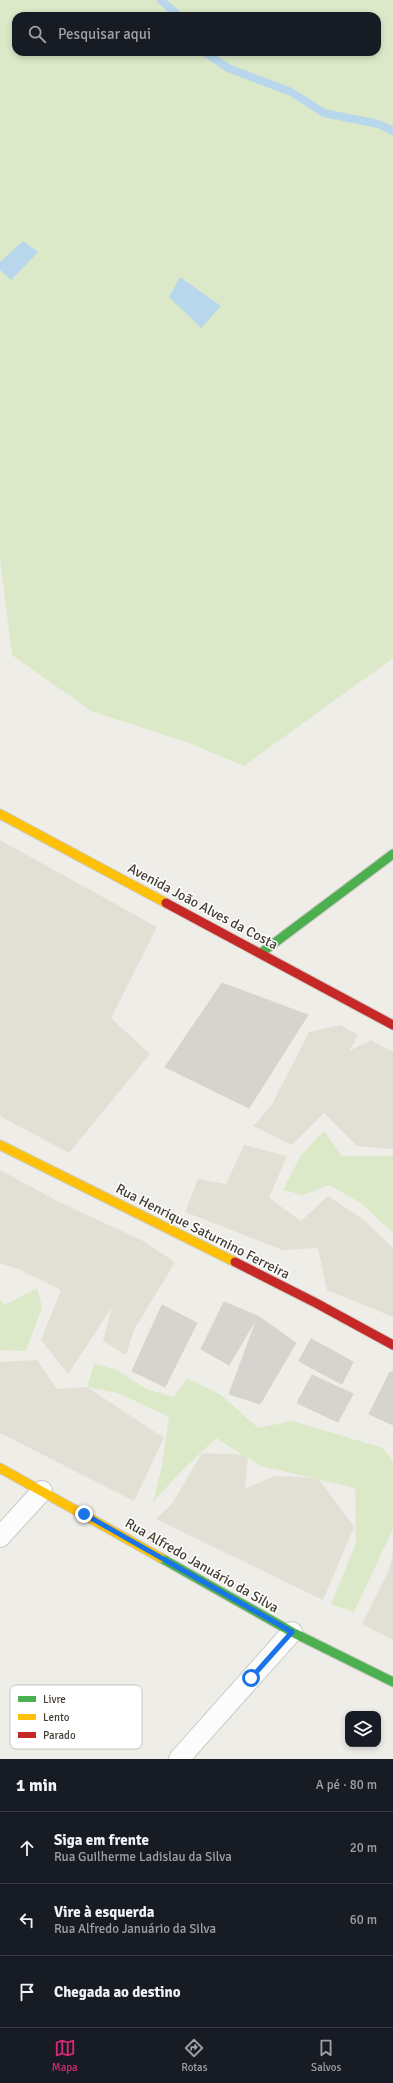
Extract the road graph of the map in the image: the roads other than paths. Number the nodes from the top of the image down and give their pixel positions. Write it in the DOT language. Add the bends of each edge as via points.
graph roads {
  1 [pos="0,814"];
  2 [pos="393,854"];
  3 [pos="261,953"];
  4 [pos="393,1025"];
  5 [pos="0,1145"];
  6 [pos="393,1345"];
  7 [pos="0,1468"];
  8 [pos="42,1491"];
  9 [pos="0,1537"];
  10 [pos="292,1632"];
  11 [pos="393,1682"];
  12 [pos="179,1759"];
  1 -- 3 [label="street, Avenida João Alves da Costa"];
  2 -- 3 [label="street"];
  3 -- 4 [label="street, Avenida João Alves da Costa"];
  5 -- 6 [label="street, Rua Henrique Saturnino Ferreira" via="316,1303"];
  7 -- 8 [label="street, Rua Alfredo Januário da Silva"];
  8 -- 9 [label="street"];
  8 -- 10 [label="street, Rua Alfredo Januário da Silva"];
  10 -- 11 [label="street, Rua Alfredo Januário da Silva"];
  10 -- 12 [label="street"];
}
